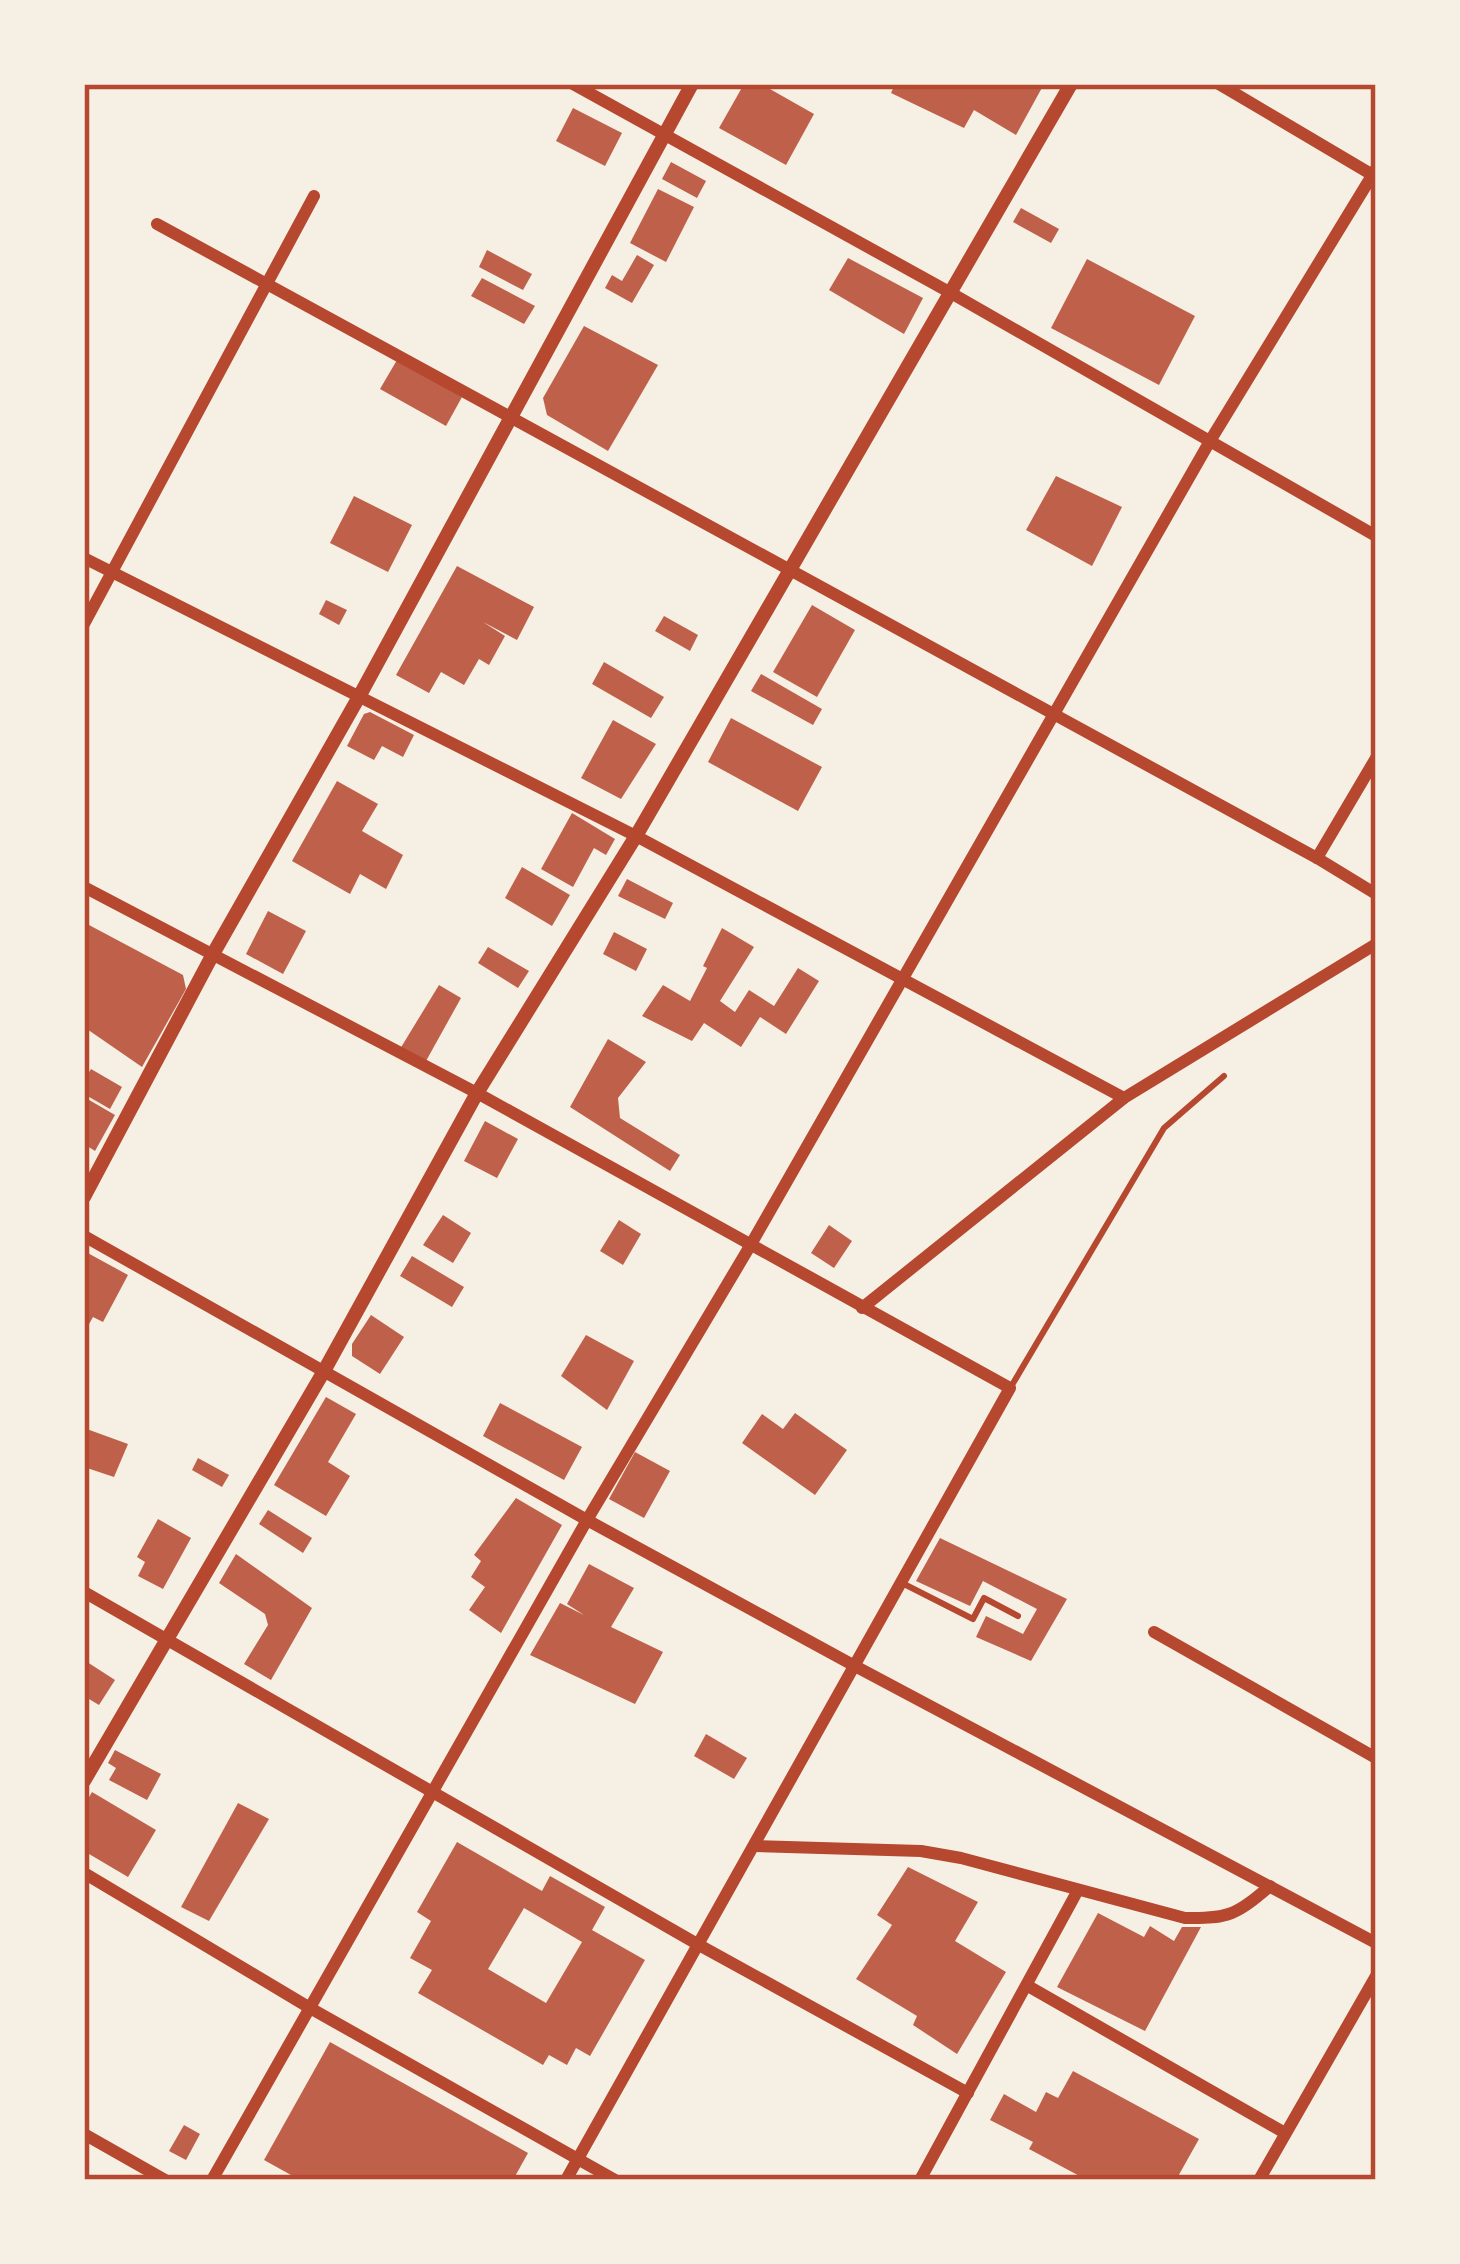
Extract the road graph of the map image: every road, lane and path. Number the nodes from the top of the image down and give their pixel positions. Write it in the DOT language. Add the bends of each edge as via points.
graph roads {
  1 [pos="573,84"];
  2 [pos="692,84"];
  3 [pos="1071,84"];
  4 [pos="1220,84"];
  5 [pos="663,136"];
  6 [pos="1375,174"];
  7 [pos="314,196"];
  8 [pos="157,224"];
  9 [pos="269,283"];
  10 [pos="951,293"];
  11 [pos="510,417"];
  12 [pos="1210,441"];
  13 [pos="1376,536"];
  14 [pos="84,558"];
  15 [pos="788,571"];
  16 [pos="112,572"];
  17 [pos="84,624"];
  18 [pos="360,695"];
  19 [pos="1053,714"];
  20 [pos="1376,758"];
  21 [pos="636,836"];
  22 [pos="1317,858"];
  23 [pos="84,887"];
  24 [pos="1376,894"];
  25 [pos="1376,944"];
  26 [pos="213,954"];
  27 [pos="902,979"];
  28 [pos="1224,1076"];
  29 [pos="477,1094"];
  30 [pos="1124,1098"];
  31 [pos="84,1197"];
  32 [pos="84,1236"];
  33 [pos="750,1246"];
  34 [pos="862,1308"];
  35 [pos="324,1371"];
  36 [pos="1010,1388"];
  37 [pos="587,1520"];
  38 [pos="899,1582"];
  39 [pos="84,1592"];
  40 [pos="1018,1616"];
  41 [pos="1154,1632"];
  42 [pos="166,1639"];
  43 [pos="853,1665"];
  44 [pos="1376,1758"];
  45 [pos="84,1781"];
  46 [pos="433,1791"];
  47 [pos="754,1846"];
  48 [pos="84,1873"];
  49 [pos="1270,1886"];
  50 [pos="1078,1891"];
  51 [pos="1376,1943"];
  52 [pos="699,1945"];
  53 [pos="1376,1976"];
  54 [pos="1028,1986"];
  55 [pos="310,2008"];
  56 [pos="968,2092"];
  57 [pos="1285,2133"];
  58 [pos="84,2134"];
  59 [pos="578,2160"];
  60 [pos="165,2180"];
  61 [pos="212,2180"];
  62 [pos="566,2180"];
  63 [pos="615,2180"];
  64 [pos="920,2180"];
  65 [pos="1259,2180"];
  1 -- 5 [label="street"];
  2 -- 5 [label="street"];
  3 -- 10 [label="street"];
  4 -- 6 [label="street"];
  5 -- 10 [label="street"];
  5 -- 11 [label="street"];
  6 -- 12 [label="street"];
  7 -- 9 [label="street"];
  8 -- 9 [label="street"];
  9 -- 11 [label="street"];
  9 -- 16 [label="street"];
  10 -- 12 [label="street"];
  10 -- 15 [label="street"];
  11 -- 15 [label="street"];
  11 -- 18 [label="street"];
  12 -- 13 [label="street"];
  12 -- 19 [label="street"];
  14 -- 16 [label="street"];
  15 -- 19 [label="street"];
  15 -- 21 [label="street"];
  16 -- 17 [label="street"];
  16 -- 18 [label="street"];
  18 -- 21 [label="street"];
  18 -- 26 [label="street"];
  19 -- 22 [label="street"];
  19 -- 27 [label="street"];
  20 -- 22 [label="street"];
  21 -- 27 [label="street"];
  21 -- 29 [label="street"];
  22 -- 24 [label="street"];
  23 -- 26 [label="street"];
  25 -- 30 [label="street"];
  26 -- 29 [label="street"];
  26 -- 31 [label="street"];
  27 -- 30 [label="street"];
  27 -- 33 [label="street"];
  28 -- 36 [label="lane" via="1164,1128"];
  29 -- 33 [label="street"];
  29 -- 35 [label="street"];
  30 -- 34 [label="street"];
  32 -- 35 [label="street"];
  33 -- 34 [label="street"];
  33 -- 37 [label="street"];
  34 -- 36 [label="street"];
  35 -- 37 [label="street"];
  35 -- 42 [label="street"];
  36 -- 38 [label="street"];
  37 -- 43 [label="street"];
  37 -- 46 [label="street"];
  38 -- 40 [label="lane" via="974,1618 984,1598"];
  38 -- 43 [label="street"];
  39 -- 42 [label="street"];
  41 -- 44 [label="street"];
  42 -- 45 [label="street"];
  42 -- 46 [label="street"];
  43 -- 47 [label="street"];
  43 -- 49 [label="street"];
  46 -- 52 [label="street"];
  46 -- 55 [label="street"];
  47 -- 50 [label="street" via="921,1851"];
  47 -- 52 [label="street"];
  48 -- 55 [label="street"];
  49 -- 50 [label="street" via="1217,1919"];
  49 -- 51 [label="street"];
  50 -- 54 [label="street"];
  52 -- 56 [label="street"];
  52 -- 59 [label="street"];
  53 -- 57 [label="street"];
  54 -- 56 [label="street"];
  54 -- 57 [label="street"];
  55 -- 59 [label="street"];
  55 -- 61 [label="street"];
  56 -- 64 [label="street"];
  57 -- 65 [label="street"];
  58 -- 60 [label="street"];
  59 -- 62 [label="street"];
  59 -- 63 [label="street"];
}
